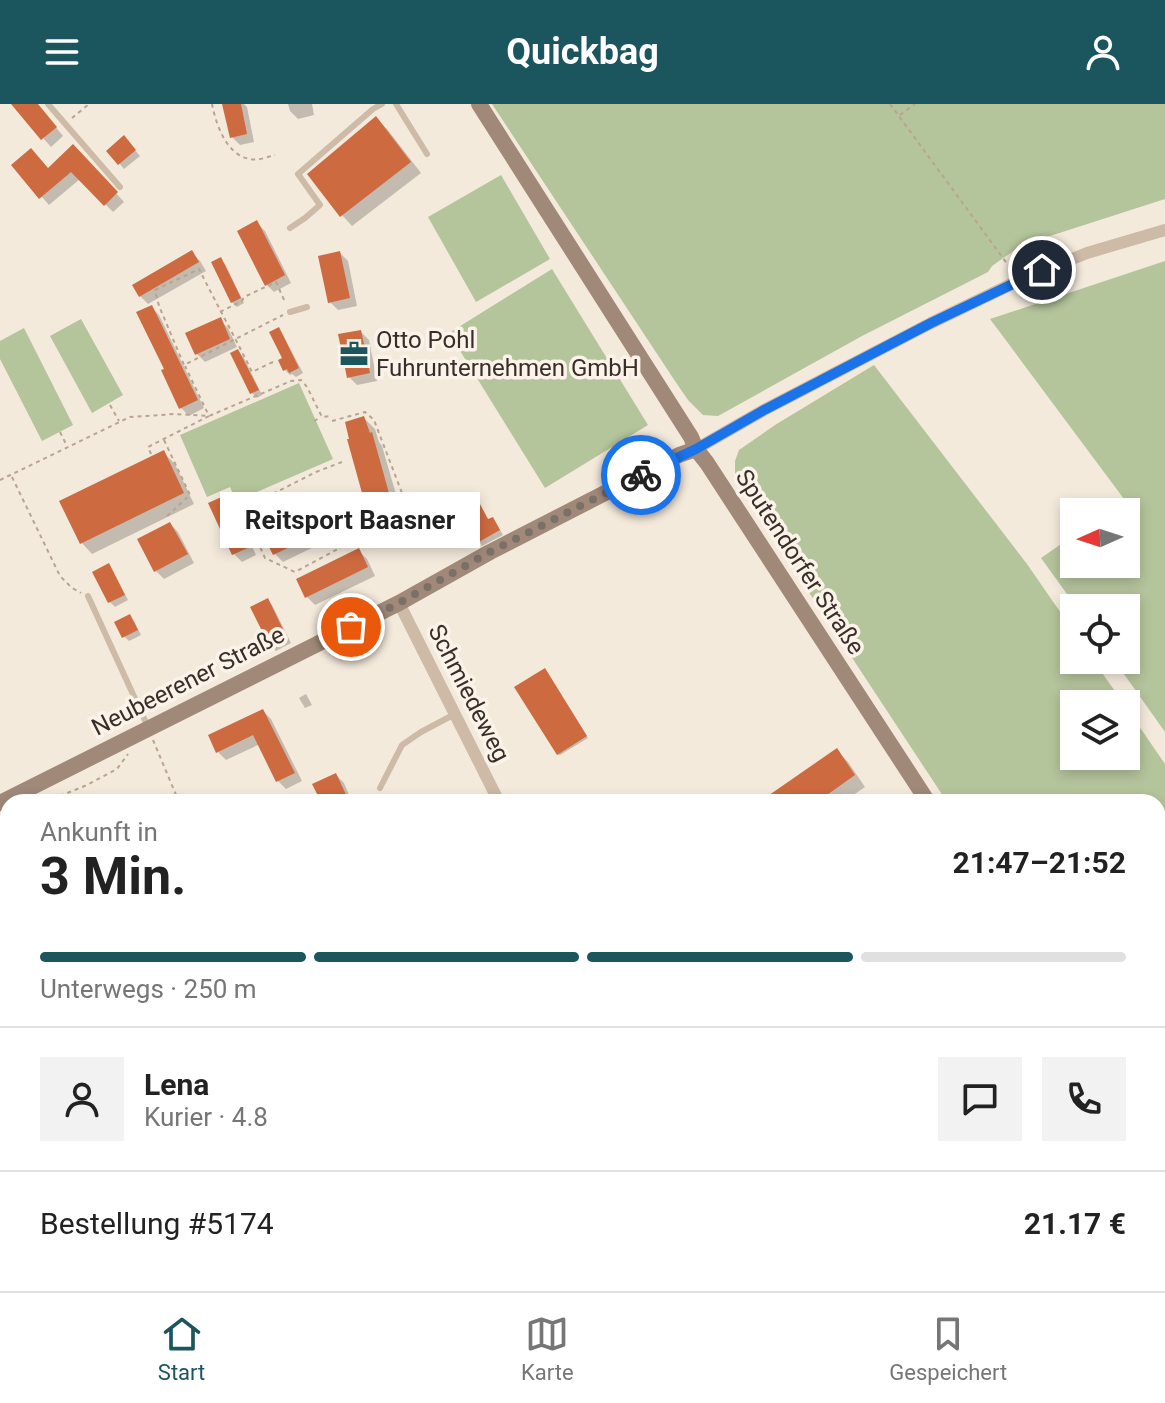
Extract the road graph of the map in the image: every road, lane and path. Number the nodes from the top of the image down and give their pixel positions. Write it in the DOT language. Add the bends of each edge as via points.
graph roads {
  1 [pos="48,104"];
  2 [pos="89,104"];
  3 [pos="212,104"];
  4 [pos="382,104"];
  5 [pos="396,104"];
  6 [pos="479,104"];
  7 [pos="890,104"];
  8 [pos="915,104"];
  9 [pos="899,116"];
  10 [pos="65,123"];
  11 [pos="427,154"];
  12 [pos="275,155"];
  13 [pos="120,187"];
  14 [pos="290,228"];
  15 [pos="1165,230"];
  16 [pos="1018,281"];
  17 [pos="307,307"];
  18 [pos="220,312"];
  19 [pos="290,312"];
  20 [pos="235,338"];
  21 [pos="273,362"];
  22 [pos="184,365"];
  23 [pos="110,405"];
  24 [pos="209,416"];
  25 [pos="331,416"];
  26 [pos="322,417"];
  27 [pos="314,421"];
  28 [pos="332,421"];
  29 [pos="119,422"];
  30 [pos="60,432"];
  31 [pos="164,439"];
  32 [pos="68,447"];
  33 [pos="696,449"];
  34 [pos="151,454"];
  35 [pos="342,462"];
  36 [pos="11,476"];
  37 [pos="0,480"];
  38 [pos="167,516"];
  39 [pos="362,529"];
  40 [pos="364,535"];
  41 [pos="88,596"];
  42 [pos="399,603"];
  43 [pos="455,714"];
  44 [pos="148,728"];
  45 [pos="124,760"];
  46 [pos="380,788"];
  47 [pos="18,794"];
  48 [pos="65,794"];
  49 [pos="176,794"];
  50 [pos="495,794"];
  51 [pos="923,794"];
  1 -- 10 [label="lane"];
  2 -- 10 [label="path"];
  3 -- 12 [label="path" via="222,135 240,155 253,160"];
  4 -- 14 [label="lane" via="298,174 320,205"];
  5 -- 11 [label="lane"];
  6 -- 33 [label="main road, Sputendorfer Straße"];
  7 -- 9 [label="path"];
  8 -- 9 [label="path"];
  9 -- 16 [label="path"];
  10 -- 13 [label="lane"];
  15 -- 16 [label="street"];
  16 -- 33 [label="street"];
  17 -- 19 [label="lane"];
  18 -- 19 [label="path" via="276,282"];
  18 -- 20 [label="path"];
  18 -- 22 [label="path" via="199,269 155,290"];
  19 -- 20 [label="path"];
  20 -- 21 [label="path" via="252,372"];
  20 -- 22 [label="path"];
  22 -- 24 [label="path"];
  23 -- 29 [label="path"];
  24 -- 26 [label="path" via="301,380"];
  24 -- 29 [label="path" via="130,417"];
  24 -- 31 [label="path"];
  25 -- 26 [label="path"];
  26 -- 27 [label="path"];
  28 -- 39 [label="path" via="365,412 374,420 402,493 399,508"];
  29 -- 32 [label="path"];
  30 -- 32 [label="path"];
  31 -- 34 [label="path" via="148,447"];
  31 -- 38 [label="path" via="190,495"];
  32 -- 36 [label="path"];
  33 -- 42 [label="main road, Neubeerener Straße"];
  33 -- 51 [label="main road, Sputendorfer Straße"];
  35 -- 40 [label="path" via="243,509 265,558 295,572"];
  36 -- 37 [label="path"];
  36 -- 41 [label="path" via="60,576"];
  41 -- 44 [label="lane"];
  42 -- 43 [label="street, Schmiedeweg"];
  42 -- 44 [label="main road, Neubeerener Straße"];
  43 -- 46 [label="lane" via="402,745"];
  43 -- 50 [label="street, Schmiedeweg"];
  44 -- 47 [label="main road, Neubeerener Straße"];
  44 -- 49 [label="path"];
  45 -- 48 [label="path" via="117,769"];
}
